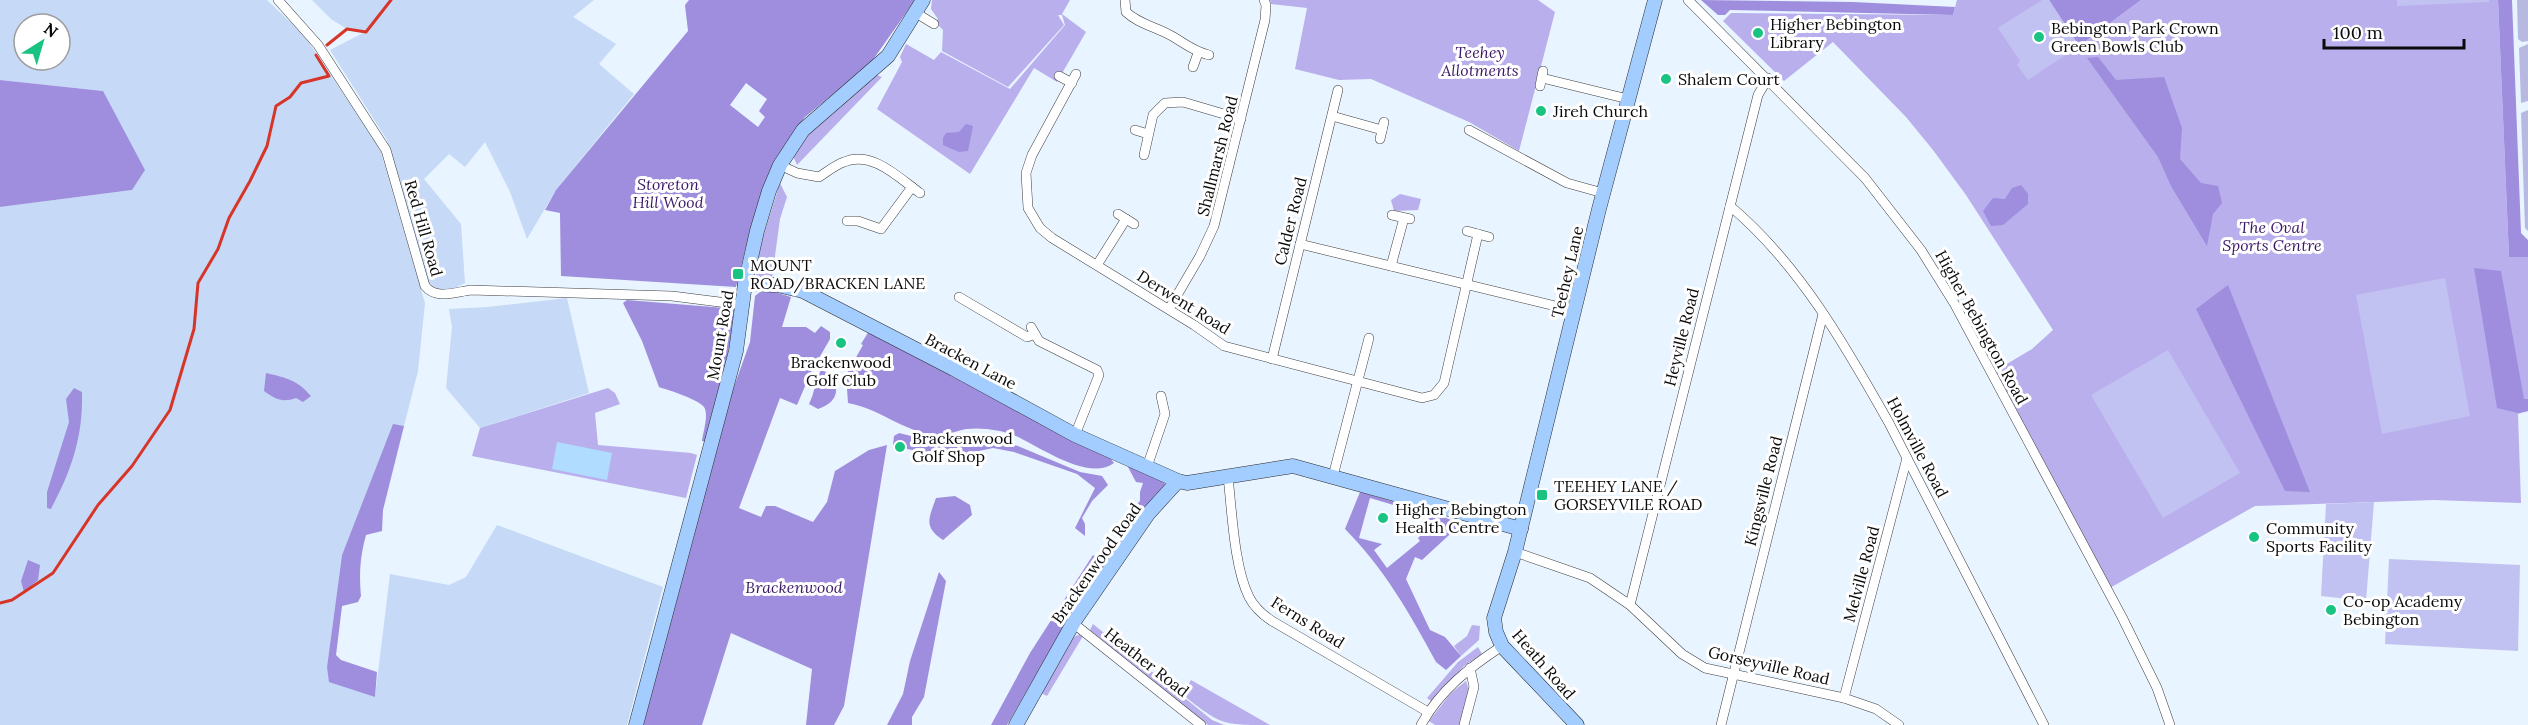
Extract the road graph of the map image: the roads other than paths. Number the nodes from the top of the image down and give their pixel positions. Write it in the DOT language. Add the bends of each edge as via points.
graph roads {
  1 [pos="278,0"];
  2 [pos="923,0"];
  3 [pos="1125,0"];
  4 [pos="1264,0"];
  5 [pos="1655,0"];
  6 [pos="1688,0"];
  7 [pos="916,12"];
  8 [pos="934,24"];
  9 [pos="1198,53"];
  10 [pos="1209,55"];
  11 [pos="1194,67"];
  12 [pos="1059,76"];
  13 [pos="1542,78"];
  14 [pos="1768,78"];
  15 [pos="1338,90"];
  16 [pos="1628,99"];
  17 [pos="1332,116"];
  18 [pos="1241,119"];
  19 [pos="1135,130"];
  20 [pos="1382,130"];
  21 [pos="1469,130"];
  22 [pos="1148,134"];
  23 [pos="1144,155"];
  24 [pos="780,165"];
  25 [pos="1603,193"];
  26 [pos="1730,206"];
  27 [pos="1392,214"];
  28 [pos="852,218"];
  29 [pos="1126,219"];
  30 [pos="881,229"];
  31 [pos="1467,231"];
  32 [pos="1478,234"];
  33 [pos="1489,237"];
  34 [pos="882,241"];
  35 [pos="1300,244"];
  36 [pos="1097,265"];
  37 [pos="1391,266"];
  38 [pos="746,284"];
  39 [pos="1466,284"];
  40 [pos="959,297"];
  41 [pos="743,305"];
  42 [pos="1168,309"];
  43 [pos="1575,311"];
  44 [pos="1823,315"];
  45 [pos="1370,338"];
  46 [pos="1272,360"];
  47 [pos="1358,382"];
  48 [pos="1161,396"];
  49 [pos="1074,435"];
  50 [pos="1907,458"];
  51 [pos="1147,467"];
  52 [pos="1333,476"];
  53 [pos="1228,477"];
  54 [pos="1178,481"];
  55 [pos="1521,529"];
  56 [pos="1515,552"];
  57 [pos="1630,605"];
  58 [pos="1073,623"];
  59 [pos="1502,645"];
  60 [pos="1470,668"];
  61 [pos="1733,675"];
  62 [pos="1844,698"];
  63 [pos="1428,712"];
  64 [pos="636,725"];
  65 [pos="1016,725"];
  66 [pos="1201,725"];
  67 [pos="1421,725"];
  68 [pos="1464,725"];
  69 [pos="1577,725"];
  70 [pos="1721,725"];
  71 [pos="1899,725"];
  72 [pos="2044,725"];
  73 [pos="2170,725"];
  1 -- 41 [label="street, Red Hill Road" via="318,45 386,150 429,291 441,295 471,290 672,296"];
  2 -- 7 [label="street, Mount Road"];
  3 -- 9 [label="street" via="1126,12 1132,18"];
  4 -- 18 [label="street, Shallmarsh Road" via="1265,20"];
  5 -- 16 [label="street, Teehey Lane"];
  6 -- 14 [label="street, Higher Bebington Road"];
  7 -- 8 [label="street"];
  7 -- 24 [label="street, Mount Road" via="888,56 803,130"];
  9 -- 10 [label="street"];
  9 -- 11 [label="street"];
  12 -- 36 [label="street, Derwent Road" via="1074,79 1027,167 1028,208 1040,228"];
  13 -- 16 [label="street"];
  14 -- 26 [label="street, Heyville Road" via="1758,96"];
  14 -- 73 [label="street, Higher Bebington Road" via="1865,178 1922,250 2122,617 2157,688"];
  15 -- 17 [label="street, Calder Road"];
  16 -- 25 [label="street, Teehey Lane"];
  17 -- 20 [label="street"];
  17 -- 35 [label="street, Calder Road"];
  18 -- 22 [label="street" via="1183,102 1165,103 1153,115"];
  18 -- 42 [label="street, Shallmarsh Road" via="1215,226"];
  19 -- 22 [label="street"];
  21 -- 25 [label="street" via="1567,183"];
  22 -- 23 [label="street"];
  24 -- 30 [label="street" via="819,177 844,161 870,160 879,164 916,190"];
  24 -- 38 [label="street, Mount Road" via="757,231"];
  25 -- 43 [label="street, Teehey Lane"];
  26 -- 44 [label="street, Holmville Road" via="1782,257"];
  26 -- 57 [label="street, Heyville Road"];
  27 -- 37 [label="street" via="1407,219"];
  28 -- 30 [label="street"];
  29 -- 36 [label="street"];
  30 -- 34 [label="street"];
  31 -- 32 [label="street"];
  32 -- 33 [label="street"];
  32 -- 39 [label="street, Derwent Road"];
  35 -- 37 [label="street"];
  35 -- 46 [label="street, Calder Road"];
  36 -- 42 [label="street, Derwent Road"];
  37 -- 39 [label="street"];
  38 -- 41 [label="street, Mount Road"];
  38 -- 49 [label="street, Bracken Lane" via="803,291"];
  39 -- 43 [label="street"];
  39 -- 47 [label="street, Derwent Road" via="1444,383 1434,394 1422,398"];
  40 -- 49 [label="street" via="1027,337 1033,331 1040,341 1097,370 1099,375"];
  41 -- 64 [label="street, Mount Road" via="736,351"];
  42 -- 46 [label="street, Derwent Road" via="1224,346"];
  43 -- 55 [label="street, Teehey Lane"];
  44 -- 50 [label="street, Holmville Road"];
  44 -- 61 [label="street, Kingsville Road"];
  45 -- 47 [label="street"];
  46 -- 47 [label="street, Derwent Road"];
  47 -- 52 [label="street"];
  48 -- 51 [label="street" via="1165,414"];
  49 -- 51 [label="street, Bracken Lane"];
  50 -- 62 [label="street, Melville Road"];
  50 -- 72 [label="street, Holmville Road"];
  51 -- 54 [label="street, Bracken Lane"];
  52 -- 53 [label="street" via="1293,466"];
  52 -- 55 [label="street"];
  53 -- 54 [label="street"];
  53 -- 63 [label="street, Ferns Road" via="1243,580 1257,608 1272,621"];
  54 -- 58 [label="street, Brackenwood Road" via="1148,514"];
  55 -- 56 [label="street, Teehey Lane"];
  56 -- 57 [label="street, Gorseyville Road" via="1590,578"];
  56 -- 59 [label="street, Heath Road" via="1494,618"];
  57 -- 61 [label="street, Gorseyville Road" via="1693,662"];
  58 -- 65 [label="street, Brackenwood Road"];
  58 -- 66 [label="street, Heather Road"];
  59 -- 60 [label="street"];
  59 -- 69 [label="street, Heath Road"];
  60 -- 63 [label="street"];
  60 -- 68 [label="street" via="1474,687"];
  61 -- 62 [label="street, Gorseyville Road"];
  61 -- 70 [label="street, Kingsville Road"];
  62 -- 71 [label="street, Gorseyville Road" via="1876,709"];
  63 -- 67 [label="street"];
}
